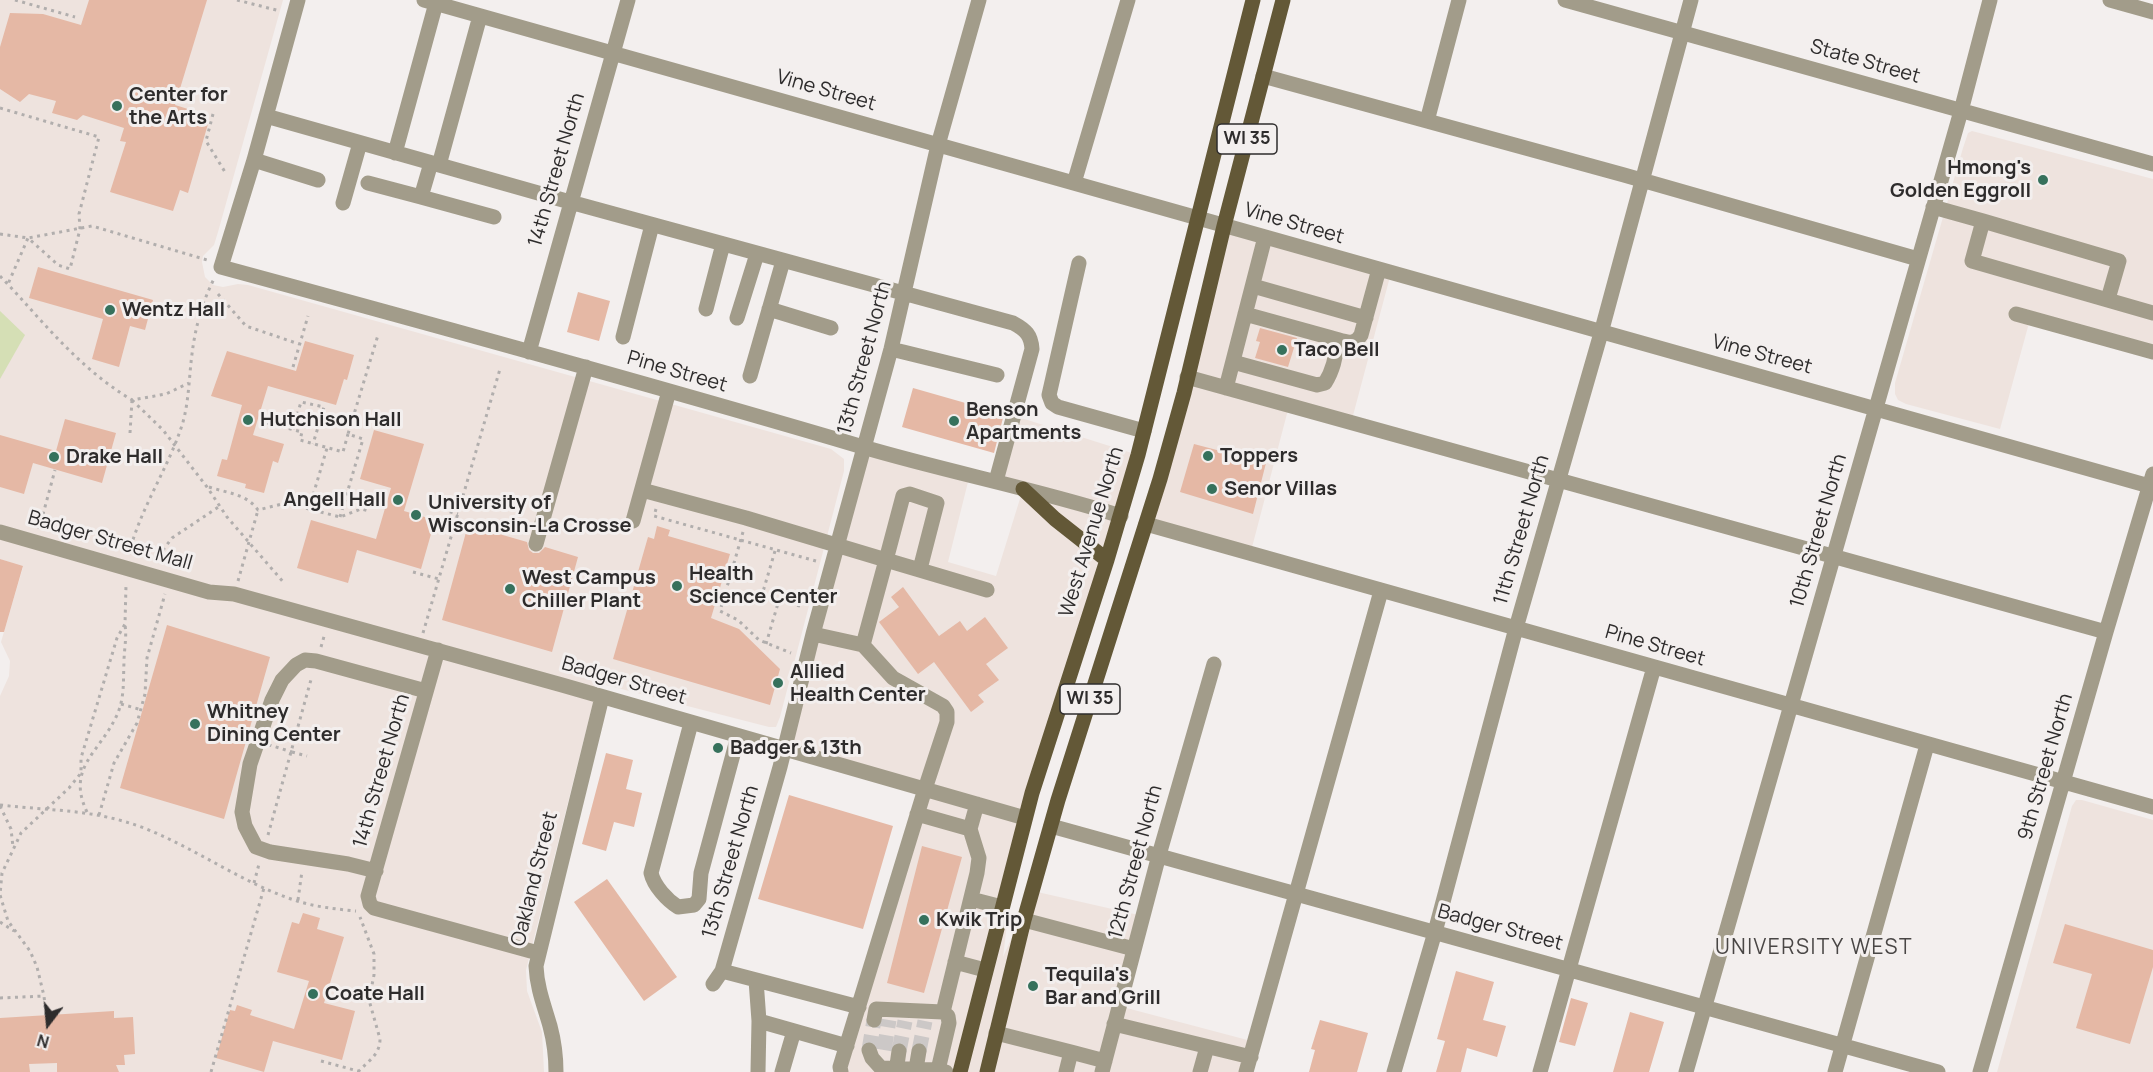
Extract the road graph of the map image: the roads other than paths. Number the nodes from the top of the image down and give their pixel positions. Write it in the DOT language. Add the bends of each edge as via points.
graph roads {
  1 [pos="628,0"];
  2 [pos="979,0"];
  3 [pos="1128,0"];
  4 [pos="1253,0"];
  5 [pos="1283,0"];
  6 [pos="1459,0"];
  7 [pos="1565,0"];
  8 [pos="1691,0"];
  9 [pos="1990,0"];
  10 [pos="2110,0"];
  11 [pos="430,2"];
  12 [pos="296,8"];
  13 [pos="2153,12"];
  14 [pos="480,16"];
  15 [pos="1683,32"];
  16 [pos="612,52"];
  17 [pos="1263,76"];
  18 [pos="1960,111"];
  19 [pos="266,116"];
  20 [pos="1428,121"];
  21 [pos="360,143"];
  22 [pos="938,145"];
  23 [pos="395,153"];
  24 [pos="254,160"];
  25 [pos="435,164"];
  26 [pos="2153,164"];
  27 [pos="318,180"];
  28 [pos="1642,180"];
  29 [pos="368,183"];
  30 [pos="1074,183"];
  31 [pos="421,197"];
  32 [pos="570,202"];
  33 [pos="343,203"];
  34 [pos="1933,207"];
  35 [pos="494,218"];
  36 [pos="1198,218"];
  37 [pos="1983,221"];
  38 [pos="652,225"];
  39 [pos="1224,226"];
  40 [pos="1265,237"];
  41 [pos="723,244"];
  42 [pos="757,254"];
  43 [pos="1918,259"];
  44 [pos="783,261"];
  45 [pos="1079,263"];
  46 [pos="1379,269"];
  47 [pos="1253,286"];
  48 [pos="904,294"];
  49 [pos="2108,299"];
  50 [pos="706,309"];
  51 [pos="769,309"];
  52 [pos="2153,313"];
  53 [pos="1245,314"];
  54 [pos="2016,314"];
  55 [pos="737,318"];
  56 [pos="1366,318"];
  57 [pos="831,327"];
  58 [pos="1601,333"];
  59 [pos="623,337"];
  60 [pos="1332,338"];
  61 [pos="891,349"];
  62 [pos="529,351"];
  63 [pos="2153,352"];
  64 [pos="1233,362"];
  65 [pos="586,367"];
  66 [pos="997,375"];
  67 [pos="750,376"];
  68 [pos="1187,377"];
  69 [pos="1226,388"];
  70 [pos="1022,389"];
  71 [pos="669,391"];
  72 [pos="1049,395"];
  73 [pos="1876,409"];
  74 [pos="1143,431"];
  75 [pos="864,447"];
  76 [pos="996,481"];
  77 [pos="1558,481"];
  78 [pos="2152,482"];
  79 [pos="1023,489"];
  80 [pos="642,490"];
  81 [pos="1121,516"];
  82 [pos="633,521"];
  83 [pos="1146,524"];
  84 [pos="0,532"];
  85 [pos="536,544"];
  86 [pos="837,545"];
  87 [pos="1833,556"];
  88 [pos="886,560"];
  89 [pos="1107,560"];
  90 [pos="920,569"];
  91 [pos="987,590"];
  92 [pos="1382,591"];
  93 [pos="209,592"];
  94 [pos="1515,628"];
  95 [pos="2106,632"];
  96 [pos="813,634"];
  97 [pos="863,645"];
  98 [pos="438,650"];
  99 [pos="1214,664"];
  100 [pos="1654,668"];
  101 [pos="426,691"];
  102 [pos="602,697"];
  103 [pos="1791,707"];
  104 [pos="691,723"];
  105 [pos="738,736"];
  106 [pos="1927,745"];
  107 [pos="784,748"];
  108 [pos="2063,782"];
  109 [pos="924,789"];
  110 [pos="977,804"];
  111 [pos="2153,807"];
  112 [pos="917,814"];
  113 [pos="1025,818"];
  114 [pos="1051,826"];
  115 [pos="970,829"];
  116 [pos="1159,855"];
  117 [pos="376,871"];
  118 [pos="1298,893"];
  119 [pos="971,898"];
  120 [pos="1002,907"];
  121 [pos="1024,920"];
  122 [pos="1435,932"];
  123 [pos="1134,949"];
  124 [pos="538,953"];
  125 [pos="955,962"];
  126 [pos="1569,968"];
  127 [pos="985,970"];
  128 [pos="756,980"];
  129 [pos="1704,1006"];
  130 [pos="859,1007"];
  131 [pos="944,1012"];
  132 [pos="884,1016"];
  133 [pos="759,1020"];
  134 [pos="1114,1024"];
  135 [pos="794,1030"];
  136 [pos="996,1033"];
  137 [pos="1843,1045"];
  138 [pos="847,1046"];
  139 [pos="1207,1047"];
  140 [pos="919,1051"];
  141 [pos="1071,1052"];
  142 [pos="1251,1057"];
  143 [pos="1103,1066"];
  144 [pos="916,1069"];
  145 [pos="891,1070"];
  146 [pos="942,1071"];
  147 [pos="556,1072"];
  148 [pos="758,1072"];
  149 [pos="782,1072"];
  150 [pos="841,1072"];
  151 [pos="960,1072"];
  152 [pos="987,1072"];
  153 [pos="1066,1072"];
  154 [pos="1200,1072"];
  155 [pos="1246,1072"];
  156 [pos="1394,1072"];
  157 [pos="1540,1072"];
  158 [pos="1686,1072"];
  159 [pos="1835,1072"];
  160 [pos="1938,1072"];
  161 [pos="1980,1072"];
  1 -- 16 [label="street, 14th Street North"];
  2 -- 22 [label="street, 13th Street North"];
  3 -- 30 [label="street"];
  4 -- 36 [label="main road, West Avenue North / WI 35"];
  5 -- 17 [label="main road, WI 35"];
  6 -- 20 [label="street"];
  7 -- 15 [label="street, State Street"];
  8 -- 15 [label="street, 11th Street North"];
  9 -- 18 [label="street, 10th Street North"];
  10 -- 13 [label="street"];
  11 -- 14 [label="street, Vine Street"];
  11 -- 23 [label="street"];
  12 -- 19 [label="street"];
  14 -- 16 [label="street, Vine Street"];
  14 -- 25 [label="street"];
  15 -- 18 [label="street, State Street"];
  15 -- 28 [label="street, 11th Street North"];
  16 -- 22 [label="street, Vine Street"];
  16 -- 32 [label="street, 14th Street North"];
  17 -- 20 [label="street"];
  17 -- 39 [label="main road, WI 35"];
  18 -- 26 [label="street, State Street"];
  18 -- 34 [label="street, 10th Street North"];
  19 -- 21 [label="street"];
  19 -- 24 [label="street"];
  20 -- 28 [label="street"];
  21 -- 23 [label="street"];
  21 -- 33 [label="street"];
  22 -- 30 [label="street, Vine Street"];
  22 -- 48 [label="street, 13th Street North"];
  23 -- 25 [label="street"];
  24 -- 27 [label="street"];
  24 -- 62 [label="street, Pine Street" via="221,267"];
  25 -- 31 [label="street"];
  25 -- 32 [label="street"];
  28 -- 43 [label="street"];
  28 -- 58 [label="street, 11th Street North"];
  29 -- 31 [label="street"];
  30 -- 36 [label="street, Vine Street"];
  31 -- 35 [label="street"];
  32 -- 38 [label="street"];
  32 -- 62 [label="street, 14th Street North"];
  34 -- 37 [label="street"];
  34 -- 43 [label="street, 10th Street North"];
  36 -- 39 [label="street, Vine Street"];
  36 -- 74 [label="main road, West Avenue North / WI 35"];
  37 -- 49 [label="street" via="2118,261"];
  37 -- 49 [label="street" via="1972,261"];
  38 -- 41 [label="street"];
  38 -- 59 [label="street"];
  39 -- 40 [label="street, Vine Street"];
  39 -- 68 [label="main road, WI 35"];
  40 -- 46 [label="street, Vine Street"];
  40 -- 47 [label="street"];
  41 -- 42 [label="street"];
  41 -- 50 [label="street"];
  42 -- 44 [label="street"];
  42 -- 55 [label="street"];
  43 -- 73 [label="street, 10th Street North"];
  44 -- 48 [label="street"];
  44 -- 51 [label="street"];
  45 -- 72 [label="street"];
  46 -- 56 [label="street"];
  46 -- 58 [label="street, Vine Street"];
  47 -- 53 [label="street"];
  47 -- 56 [label="street"];
  48 -- 61 [label="street, 13th Street North"];
  48 -- 70 [label="street" via="1024,328 1031,337 1032,349"];
  49 -- 52 [label="street"];
  51 -- 57 [label="street"];
  51 -- 67 [label="street"];
  53 -- 60 [label="street"];
  53 -- 64 [label="street"];
  54 -- 63 [label="street"];
  56 -- 60 [label="street" via="1358,340 1352,343"];
  58 -- 73 [label="street, Vine Street"];
  58 -- 77 [label="street, 11th Street North"];
  60 -- 64 [label="street" via="1337,349 1329,377 1317,385"];
  61 -- 66 [label="street"];
  61 -- 75 [label="street, 13th Street North"];
  62 -- 65 [label="street, Pine Street"];
  64 -- 69 [label="street"];
  65 -- 71 [label="street, Pine Street"];
  65 -- 85 [label="street"];
  68 -- 69 [label="street"];
  68 -- 83 [label="main road, WI 35"];
  69 -- 77 [label="street"];
  70 -- 72 [label="street"];
  70 -- 76 [label="street"];
  71 -- 75 [label="street, Pine Street"];
  71 -- 80 [label="street"];
  72 -- 74 [label="street" via="1058,407"];
  73 -- 78 [label="street, Vine Street"];
  73 -- 87 [label="street, 10th Street North"];
  74 -- 81 [label="main road, West Avenue North / WI 35"];
  75 -- 76 [label="street, Pine Street"];
  75 -- 86 [label="street, 13th Street North"];
  76 -- 79 [label="street, Pine Street"];
  77 -- 87 [label="street"];
  77 -- 94 [label="street, 11th Street North"];
  78 -- 95 [label="street, 9th Street North"];
  79 -- 81 [label="street, Pine Street"];
  79 -- 89 [label="main road"];
  80 -- 82 [label="street"];
  80 -- 86 [label="street"];
  81 -- 89 [label="main road, West Avenue North / WI 35"];
  83 -- 92 [label="street, Pine Street"];
  83 -- 114 [label="main road, WI 35"];
  84 -- 93 [label="street, Badger Street Mall"];
  86 -- 88 [label="street"];
  86 -- 96 [label="street, 13th Street North"];
  87 -- 95 [label="street"];
  87 -- 103 [label="street, 10th Street North"];
  88 -- 90 [label="street"];
  88 -- 90 [label="street" via="903,496 910,494 937,503"];
  88 -- 97 [label="street"];
  89 -- 113 [label="main road, West Avenue North / WI 35"];
  90 -- 91 [label="street"];
  92 -- 94 [label="street, Pine Street"];
  92 -- 118 [label="street"];
  93 -- 98 [label="street, Badger Street" via="234,594"];
  94 -- 100 [label="street, Pine Street"];
  94 -- 122 [label="street, 11th Street North"];
  95 -- 108 [label="street, 9th Street North"];
  96 -- 97 [label="street"];
  96 -- 107 [label="street, 13th Street North"];
  97 -- 109 [label="street" via="893,678 933,699 947,712"];
  98 -- 101 [label="street, 14th Street North"];
  98 -- 102 [label="street, Badger Street"];
  99 -- 116 [label="street, 12th Street North"];
  100 -- 103 [label="street, Pine Street"];
  100 -- 126 [label="street"];
  101 -- 117 [label="street, 14th Street North"];
  101 -- 117 [label="street" via="305,660 282,680 250,764 242,812 256,847"];
  102 -- 104 [label="street, Badger Street"];
  102 -- 124 [label="street, Oakland Street"];
  103 -- 106 [label="street, Pine Street"];
  103 -- 129 [label="street, 10th Street North"];
  104 -- 105 [label="street, Badger Street"];
  104 -- 105 [label="street" via="651,873 652,880 678,907 694,905 699,899 701,873"];
  105 -- 107 [label="street, Badger Street"];
  106 -- 108 [label="street, Pine Street"];
  106 -- 137 [label="street"];
  107 -- 109 [label="street, Badger Street"];
  107 -- 128 [label="street, 13th Street North" via="718,978"];
  108 -- 111 [label="street, Pine Street"];
  108 -- 161 [label="street, 9th Street North"];
  109 -- 110 [label="street, Badger Street"];
  109 -- 112 [label="street"];
  110 -- 113 [label="street, Badger Street"];
  110 -- 115 [label="street"];
  112 -- 115 [label="street"];
  112 -- 130 [label="street"];
  113 -- 120 [label="main road, West Avenue North / WI 35"];
  114 -- 116 [label="street, Badger Street"];
  114 -- 121 [label="main road, WI 35"];
  115 -- 119 [label="street" via="979,858"];
  116 -- 118 [label="street, Badger Street"];
  116 -- 123 [label="street, 12th Street North"];
  117 -- 124 [label="street, 14th Street North" via="368,896 374,908"];
  118 -- 122 [label="street, Badger Street"];
  118 -- 142 [label="street"];
  119 -- 120 [label="street"];
  119 -- 125 [label="street"];
  120 -- 127 [label="main road, West Avenue North / WI 35"];
  121 -- 123 [label="street"];
  121 -- 136 [label="main road, WI 35"];
  122 -- 126 [label="street, Badger Street"];
  122 -- 156 [label="street, 11th Street North"];
  123 -- 134 [label="street, 12th Street North"];
  124 -- 147 [label="street, Oakland Street" via="537,988 549,1024"];
  125 -- 127 [label="street"];
  125 -- 131 [label="street"];
  126 -- 129 [label="street, Badger Street"];
  126 -- 157 [label="street"];
  127 -- 151 [label="main road, West Avenue North / WI 35"];
  128 -- 130 [label="street"];
  128 -- 133 [label="street"];
  129 -- 137 [label="street, Badger Street"];
  129 -- 158 [label="street, 10th Street North"];
  130 -- 138 [label="street"];
  131 -- 132 [label="street"];
  131 -- 146 [label="street" via="949,1023"];
  133 -- 135 [label="street"];
  133 -- 148 [label="street"];
  134 -- 139 [label="street"];
  134 -- 143 [label="street, 12th Street North"];
  135 -- 138 [label="street"];
  135 -- 149 [label="street"];
  136 -- 141 [label="street"];
  136 -- 152 [label="main road, WI 35"];
  137 -- 159 [label="street"];
  137 -- 160 [label="street, Badger Street"];
  138 -- 150 [label="street"];
  139 -- 142 [label="street"];
  139 -- 154 [label="street"];
  140 -- 144 [label="street"];
  141 -- 143 [label="street"];
  141 -- 153 [label="street"];
  142 -- 155 [label="street"];
  144 -- 145 [label="street"];
  144 -- 146 [label="street"];
  145 -- 145 [label="street" via="884,1050 872,1058"];
}
